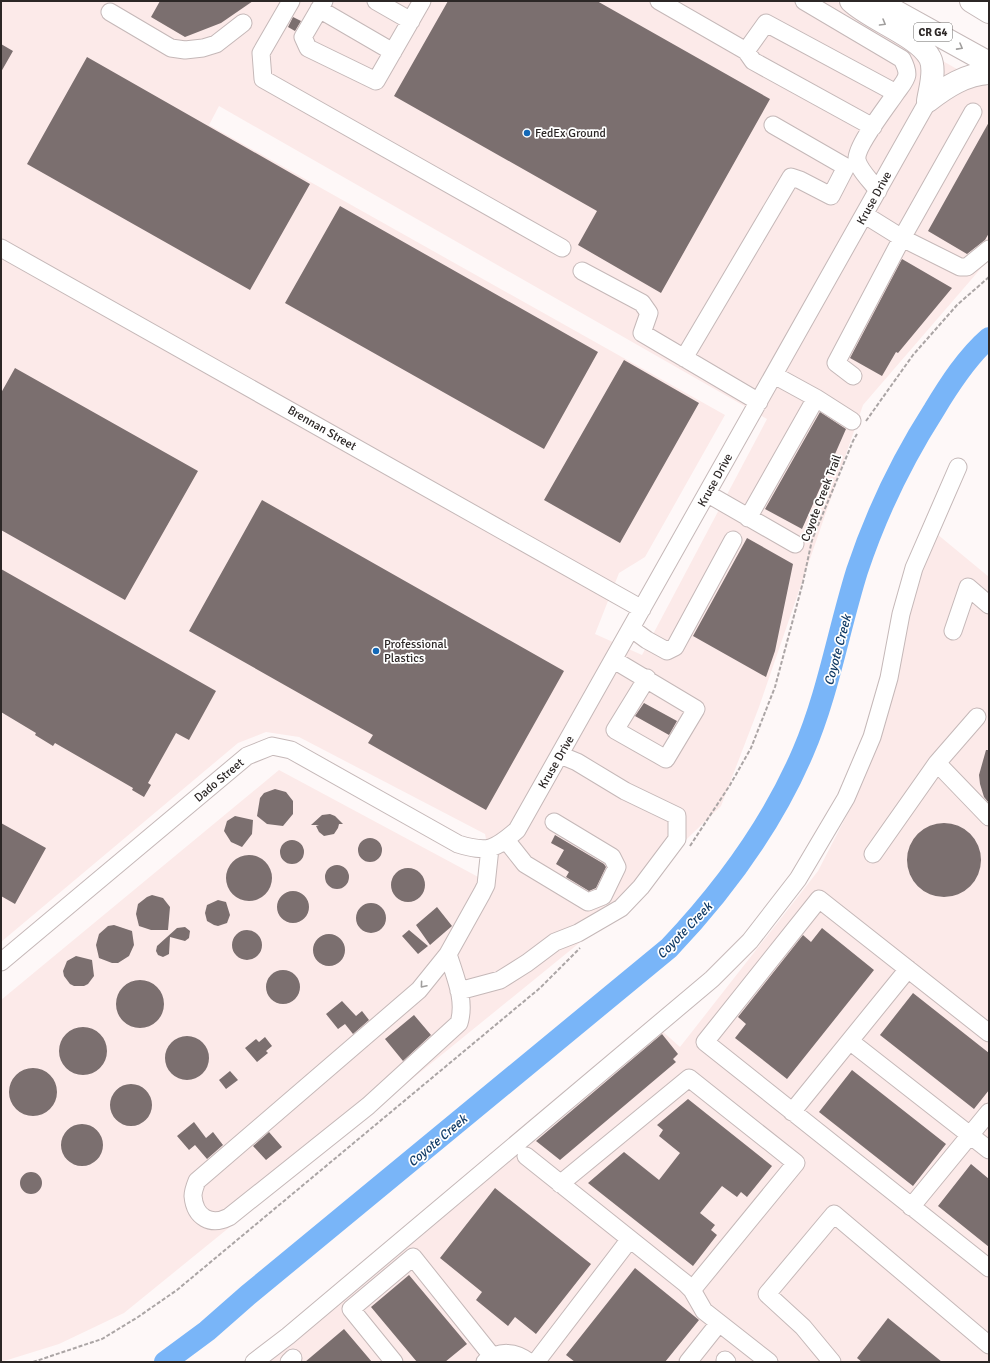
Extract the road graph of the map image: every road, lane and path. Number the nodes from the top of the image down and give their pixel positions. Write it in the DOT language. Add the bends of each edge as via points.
graph roads {
  1 [pos="290,1"];
  2 [pos="376,1"];
  3 [pos="422,1"];
  4 [pos="659,1"];
  5 [pos="804,1"];
  6 [pos="851,1"];
  7 [pos="877,1"];
  8 [pos="971,1"];
  9 [pos="322,5"];
  10 [pos="110,12"];
  11 [pos="989,12"];
  12 [pos="411,21"];
  13 [pos="243,23"];
  14 [pos="746,51"];
  15 [pos="393,52"];
  16 [pos="989,63"];
  17 [pos="989,72"];
  18 [pos="896,93"];
  19 [pos="928,101"];
  20 [pos="973,112"];
  21 [pos="773,125"];
  22 [pos="873,127"];
  23 [pos="878,191"];
  24 [pos="865,215"];
  25 [pos="902,238"];
  26 [pos="1,248"];
  27 [pos="562,248"];
  28 [pos="989,249"];
  29 [pos="582,271"];
  30 [pos="989,277"];
  31 [pos="684,358"];
  32 [pos="774,375"];
  33 [pos="853,376"];
  34 [pos="816,398"];
  35 [pos="759,402"];
  36 [pos="859,424"];
  37 [pos="958,467"];
  38 [pos="708,494"];
  39 [pos="748,518"];
  40 [pos="733,540"];
  41 [pos="795,544"];
  42 [pos="989,605"];
  43 [pos="642,610"];
  44 [pos="632,629"];
  45 [pos="952,631"];
  46 [pos="614,660"];
  47 [pos="646,678"];
  48 [pos="977,717"];
  49 [pos="560,755"];
  50 [pos="937,763"];
  51 [pos="730,785"];
  52 [pos="989,817"];
  53 [pos="554,822"];
  54 [pos="506,840"];
  55 [pos="490,848"];
  56 [pos="873,854"];
  57 [pos="582,947"];
  58 [pos="448,954"];
  59 [pos="1,962"];
  60 [pos="908,970"];
  61 [pos="459,990"];
  62 [pos="989,1033"];
  63 [pos="851,1042"];
  64 [pos="792,1112"];
  65 [pos="989,1112"];
  66 [pos="970,1136"];
  67 [pos="989,1150"];
  68 [pos="526,1156"];
  69 [pos="560,1184"];
  70 [pos="911,1207"];
  71 [pos="630,1239"];
  72 [pos="989,1268"];
  73 [pos="692,1290"];
  74 [pos="719,1323"];
  75 [pos="989,1345"];
  76 [pos="488,1359"];
  77 [pos="33,1362"];
  78 [pos="254,1362"];
  79 [pos="394,1362"];
  80 [pos="529,1362"];
  81 [pos="536,1362"];
  82 [pos="688,1362"];
  83 [pos="769,1362"];
  84 [pos="832,1362"];
  1 -- 27 [label="street" via="262,53 263,79"];
  2 -- 12 [label="street"];
  3 -- 12 [label="street"];
  4 -- 14 [label="street"];
  5 -- 18 [label="street" via="902,59 908,70 907,79"];
  6 -- 19 [label="highway, one-way" via="860,10 920,44 931,58"];
  7 -- 16 [label="highway, CR G4, one-way"];
  8 -- 11 [label="highway"];
  9 -- 15 [label="street"];
  9 -- 15 [label="street" via="303,37 308,48 376,81"];
  10 -- 13 [label="street" via="171,48 184,50 216,44"];
  12 -- 15 [label="street"];
  14 -- 18 [label="street" via="766,23"];
  14 -- 22 [label="street" via="753,61"];
  17 -- 19 [label="highway" via="976,73 960,80"];
  18 -- 22 [label="street"];
  19 -- 23 [label="street, Kruse Drive"];
  20 -- 25 [label="street"];
  21 -- 31 [label="street" via="846,166 831,196 791,177"];
  22 -- 23 [label="street" via="860,148 857,160"];
  23 -- 24 [label="street, Kruse Drive"];
  24 -- 25 [label="street"];
  24 -- 32 [label="street, Kruse Drive"];
  25 -- 28 [label="street" via="960,267 968,267"];
  25 -- 33 [label="street" via="836,363"];
  26 -- 43 [label="street, Brennan Street"];
  29 -- 31 [label="street" via="642,303 649,313 642,333"];
  30 -- 36 [label="path, Coyote Creek Trail" via="956,305"];
  31 -- 35 [label="street"];
  32 -- 34 [label="street"];
  32 -- 35 [label="street, Kruse Drive"];
  34 -- 36 [label="street"];
  34 -- 39 [label="street"];
  35 -- 38 [label="street, Kruse Drive"];
  36 -- 51 [label="path, Coyote Creek Trail" via="812,540 775,687 751,748"];
  37 -- 78 [label="street" via="914,568 901,614 889,678 872,738 846,798 798,879 750,941 712,979"];
  38 -- 39 [label="street"];
  38 -- 43 [label="street, Kruse Drive"];
  39 -- 41 [label="street"];
  40 -- 44 [label="street" via="675,647 667,651"];
  42 -- 45 [label="street" via="968,587"];
  43 -- 44 [label="street, Kruse Drive"];
  44 -- 46 [label="street, Kruse Drive"];
  46 -- 47 [label="street"];
  46 -- 49 [label="street, Kruse Drive"];
  47 -- 47 [label="street" via="696,709 666,759 615,730"];
  48 -- 50 [label="street"];
  49 -- 54 [label="street, Kruse Drive" via="517,830"];
  49 -- 61 [label="street" via="577,762 625,792 677,816 677,839 641,887 621,908 578,933 555,942 500,980"];
  50 -- 52 [label="street"];
  50 -- 56 [label="street"];
  53 -- 54 [label="street" via="612,857 617,867 603,896 588,902 525,864"];
  54 -- 55 [label="street, Kruse Drive"];
  55 -- 58 [label="street" via="486,885"];
  55 -- 59 [label="street, Dado Street" via="477,850 458,844 291,750 272,746 247,756"];
  57 -- 77 [label="path" via="540,988 177,1290 102,1339"];
  58 -- 61 [label="street"];
  58 -- 61 [label="street, one-way" via="419,990 197,1181 193,1195 204,1218 210,1221 229,1217 368,1106 459,1023 462,1014"];
  60 -- 62 [label="street"];
  60 -- 63 [label="street"];
  60 -- 64 [label="street" via="819,899 705,1042"];
  63 -- 64 [label="street"];
  63 -- 66 [label="street"];
  64 -- 70 [label="street"];
  65 -- 66 [label="street"];
  66 -- 67 [label="street"];
  66 -- 70 [label="street"];
  68 -- 69 [label="street"];
  69 -- 71 [label="street"];
  69 -- 73 [label="street" via="689,1078 796,1163"];
  70 -- 72 [label="street"];
  71 -- 73 [label="street"];
  71 -- 81 [label="street"];
  73 -- 74 [label="street" via="704,1311"];
  74 -- 82 [label="street"];
  74 -- 83 [label="street"];
  75 -- 84 [label="street" via="834,1214 766,1294 803,1327"];
  76 -- 79 [label="street" via="413,1257 351,1309"];
  76 -- 80 [label="street" via="510,1352"];
}
